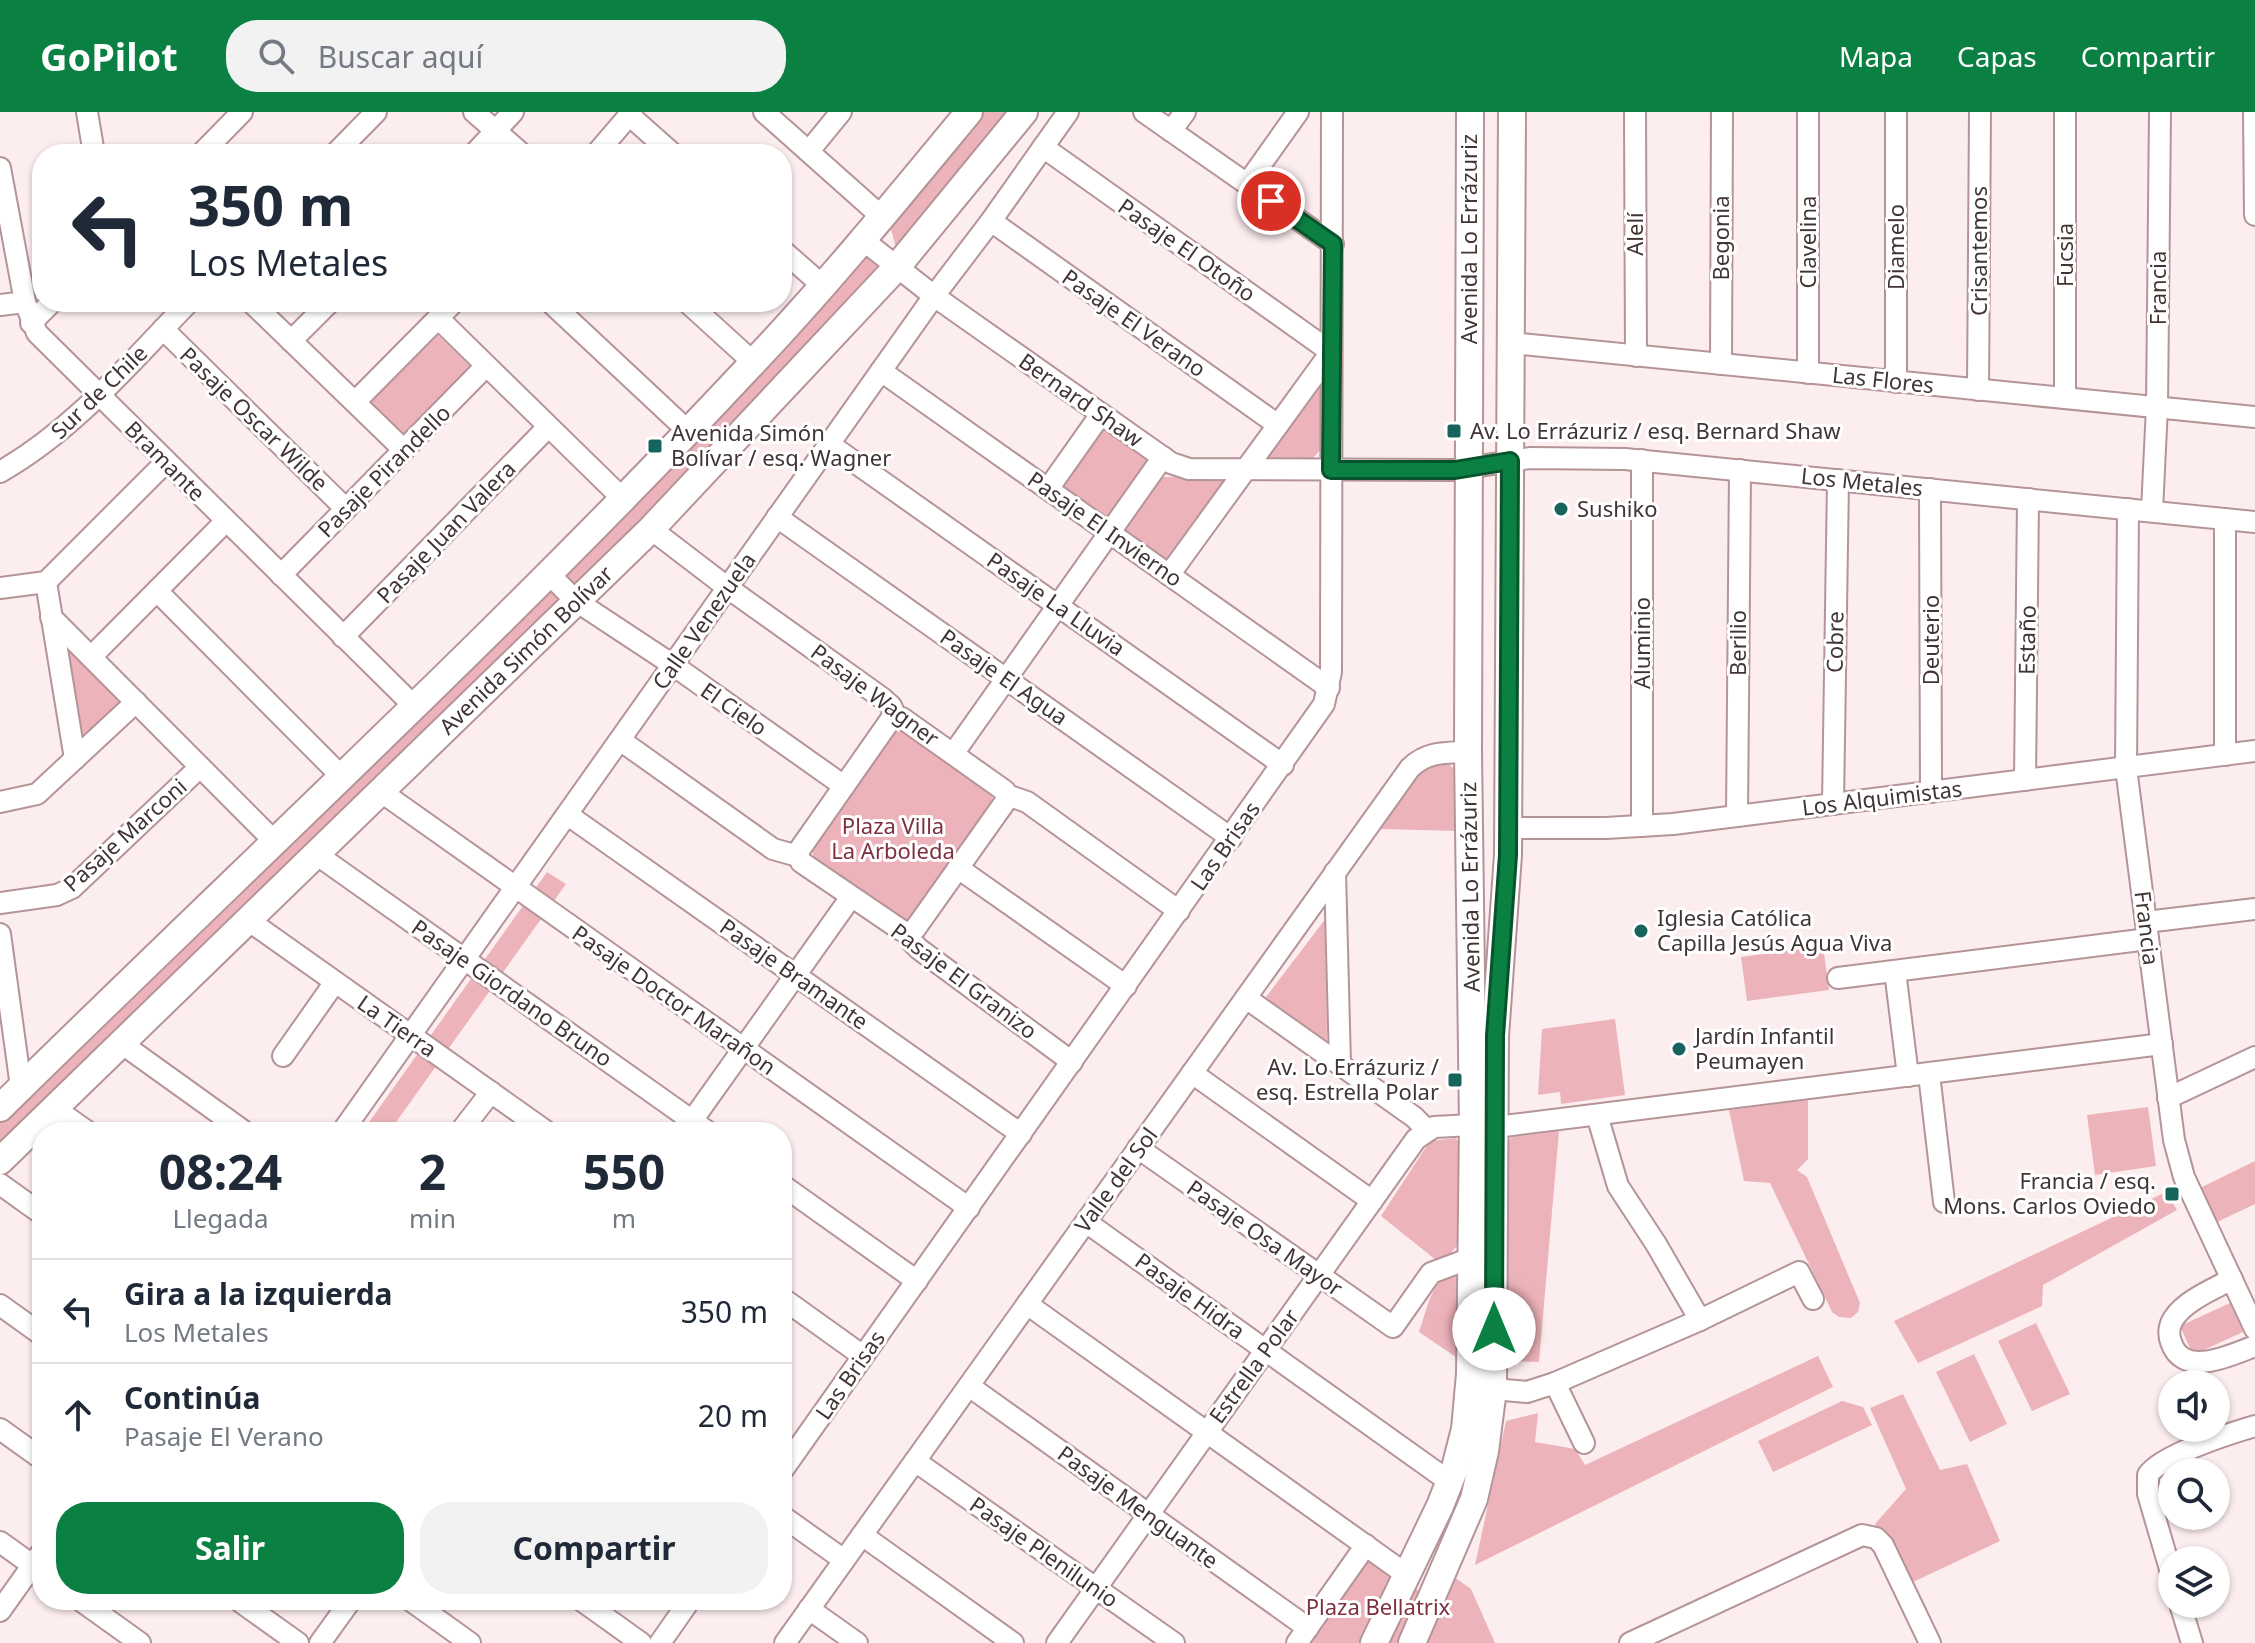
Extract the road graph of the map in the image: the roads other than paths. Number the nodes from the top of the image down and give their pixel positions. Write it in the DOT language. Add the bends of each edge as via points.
graph roads {
  1 [pos="87,112"];
  2 [pos="242,112"];
  3 [pos="376,112"];
  4 [pos="474,112"];
  5 [pos="513,112"];
  6 [pos="764,112"];
  7 [pos="841,112"];
  8 [pos="969,112"];
  9 [pos="1024,112"];
  10 [pos="1068,112"];
  11 [pos="1144,112"];
  12 [pos="1185,112"];
  13 [pos="1298,112"];
  14 [pos="1332,112"];
  15 [pos="1470,112"];
  16 [pos="1512,112"];
  17 [pos="1635,112"];
  18 [pos="1722,112"];
  19 [pos="1808,112"];
  20 [pos="1896,112"];
  21 [pos="1980,112"];
  22 [pos="2065,112"];
  23 [pos="2160,112"];
  24 [pos="2254,112"];
  25 [pos="631,114"];
  26 [pos="496,131"];
  27 [pos="1171,131"];
  28 [pos="92,144"];
  29 [pos="211,144"];
  30 [pos="345,144"];
  31 [pos="484,144"];
  32 [pos="511,144"];
  33 [pos="605,144"];
  34 [pos="662,144"];
  35 [pos="1043,147"];
  36 [pos="809,151"];
  37 [pos="0,168"];
  38 [pos="1247,184"];
  39 [pos="2255,215"];
  40 [pos="882,217"];
  41 [pos="991,221"];
  42 [pos="863,240"];
  43 [pos="1333,244"];
  44 [pos="792,259"];
  45 [pos="896,268"];
  46 [pos="823,286"];
  47 [pos="934,296"];
  48 [pos="25,302"];
  49 [pos="0,305"];
  50 [pos="42,312"];
  51 [pos="179,312"];
  52 [pos="261,312"];
  53 [pos="320,312"];
  54 [pos="444,312"];
  55 [pos="561,312"];
  56 [pos="698,312"];
  57 [pos="438,318"];
  58 [pos="31,323"];
  59 [pos="163,329"];
  60 [pos="291,341"];
  61 [pos="1511,343"];
  62 [pos="1331,352"];
  63 [pos="1636,356"];
  64 [pos="754,363"];
  65 [pos="1721,364"];
  66 [pos="486,366"];
  67 [pos="881,371"];
  68 [pos="1808,373"];
  69 [pos="1896,382"];
  70 [pos="1978,390"];
  71 [pos="98,395"];
  72 [pos="2065,398"];
  73 [pos="355,402"];
  74 [pos="2157,407"];
  75 [pos="1101,414"];
  76 [pos="2255,417"];
  77 [pos="1278,425"];
  78 [pos="548,427"];
  79 [pos="688,431"];
  80 [pos="829,444"];
  81 [pos="404,450"];
  82 [pos="1163,457"];
  83 [pos="1642,460"];
  84 [pos="1510,461"];
  85 [pos="166,462"];
  86 [pos="1469,468"];
  87 [pos="1245,470"];
  88 [pos="1331,470"];
  89 [pos="1740,470"];
  90 [pos="0,472"];
  91 [pos="1838,480"];
  92 [pos="1048,489"];
  93 [pos="1930,489"];
  94 [pos="2028,499"];
  95 [pos="624,500"];
  96 [pos="346,509"];
  97 [pos="2128,509"];
  98 [pos="2152,511"];
  99 [pos="777,517"];
  100 [pos="2225,519"];
  101 [pos="226,521"];
  102 [pos="2255,522"];
  103 [pos="651,529"];
  104 [pos="1109,532"];
  105 [pos="549,574"];
  106 [pos="281,575"];
  107 [pos="1169,575"];
  108 [pos="46,582"];
  109 [pos="0,588"];
  110 [pos="728,588"];
  111 [pos="157,591"];
  112 [pos="576,601"];
  113 [pos="1058,606"];
  114 [pos="51,617"];
  115 [pos="343,637"];
  116 [pos="91,657"];
  117 [pos="673,665"];
  118 [pos="1006,679"];
  119 [pos="1329,688"];
  120 [pos="136,702"];
  121 [pos="416,708"];
  122 [pos="896,717"];
  123 [pos="620,740"];
  124 [pos="2255,751"];
  125 [pos="1468,752"];
  126 [pos="953,754"];
  127 [pos="2225,755"];
  128 [pos="75,759"];
  129 [pos="1283,765"];
  130 [pos="200,767"];
  131 [pos="2126,768"];
  132 [pos="343,778"];
  133 [pos="2025,780"];
  134 [pos="844,786"];
  135 [pos="380,791"];
  136 [pos="1931,792"];
  137 [pos="1007,795"];
  138 [pos="0,802"];
  139 [pos="1833,804"];
  140 [pos="568,815"];
  141 [pos="1737,816"];
  142 [pos="1642,826"];
  143 [pos="1508,828"];
  144 [pos="1231,838"];
  145 [pos="276,843"];
  146 [pos="316,854"];
  147 [pos="798,856"];
  148 [pos="958,868"];
  149 [pos="1335,872"];
  150 [pos="516,888"];
  151 [pos="851,897"];
  152 [pos="0,903"];
  153 [pos="2255,909"];
  154 [pos="1179,911"];
  155 [pos="248,920"];
  156 [pos="2147,930"];
  157 [pos="908,933"];
  158 [pos="0,934"];
  159 [pos="465,960"];
  160 [pos="1895,971"];
  161 [pos="796,975"];
  162 [pos="1838,978"];
  163 [pos="335,982"];
  164 [pos="1126,986"];
  165 [pos="1246,998"];
  166 [pos="6,1026"];
  167 [pos="411,1036"];
  168 [pos="121,1043"];
  169 [pos="2162,1044"];
  170 [pos="744,1049"];
  171 [pos="283,1056"];
  172 [pos="2255,1057"];
  173 [pos="1072,1062"];
  174 [pos="1340,1064"];
  175 [pos="1192,1073"];
  176 [pos="1919,1075"];
  177 [pos="21,1087"];
  178 [pos="491,1092"];
  179 [pos="2168,1098"];
  180 [pos="0,1108"];
  181 [pos="54,1108"];
  182 [pos="1597,1115"];
  183 [pos="40,1122"];
  184 [pos="74,1122"];
  185 [pos="231,1122"];
  186 [pos="349,1122"];
  187 [pos="468,1122"];
  188 [pos="533,1122"];
  189 [pos="687,1122"];
  190 [pos="699,1122"];
  191 [pos="1484,1126"];
  192 [pos="32,1130"];
  193 [pos="1427,1130"];
  194 [pos="1021,1134"];
  195 [pos="1138,1148"];
  196 [pos="0,1161"];
  197 [pos="0,1184"];
  198 [pos="792,1192"];
  199 [pos="1372,1201"];
  200 [pos="1944,1202"];
  201 [pos="32,1207"];
  202 [pos="969,1208"];
  203 [pos="1086,1222"];
  204 [pos="1471,1258"];
  205 [pos="1319,1276"];
  206 [pos="2232,1279"];
  207 [pos="917,1281"];
  208 [pos="1813,1299"];
  209 [pos="1027,1304"];
  210 [pos="0,1305"];
  211 [pos="792,1309"];
  212 [pos="1700,1320"];
  213 [pos="32,1328"];
  214 [pos="2255,1329"];
  215 [pos="2255,1346"];
  216 [pos="1265,1351"];
  217 [pos="863,1356"];
  218 [pos="1555,1383"];
  219 [pos="969,1386"];
  220 [pos="1493,1389"];
  221 [pos="2255,1426"];
  222 [pos="0,1429"];
  223 [pos="1207,1432"];
  224 [pos="1584,1443"];
  225 [pos="32,1452"];
  226 [pos="792,1457"];
  227 [pos="915,1461"];
  228 [pos="1450,1482"];
  229 [pos="1149,1514"];
  230 [pos="792,1523"];
  231 [pos="862,1535"];
  232 [pos="0,1542"];
  233 [pos="1366,1545"];
  234 [pos="2163,1546"];
  235 [pos="32,1559"];
  236 [pos="844,1560"];
  237 [pos="32,1572"];
  238 [pos="1407,1575"];
  239 [pos="1096,1588"];
  240 [pos="809,1609"];
  241 [pos="94,1610"];
  242 [pos="252,1610"];
  243 [pos="344,1610"];
  244 [pos="424,1610"];
  245 [pos="595,1610"];
  246 [pos="683,1610"];
  247 [pos="0,1611"];
  248 [pos="2184,1618"];
  249 [pos="1302,1635"];
  250 [pos="140,1643"];
  251 [pos="298,1643"];
  252 [pos="320,1643"];
  253 [pos="470,1643"];
  254 [pos="641,1643"];
  255 [pos="660,1643"];
  256 [pos="785,1643"];
  257 [pos="857,1643"];
  258 [pos="1013,1643"];
  259 [pos="1057,1643"];
  260 [pos="1174,1643"];
  261 [pos="1374,1643"];
  262 [pos="1412,1643"];
  263 [pos="1630,1643"];
  264 [pos="1930,1643"];
  265 [pos="2192,1643"];
  1 -- 28 [label="street"];
  2 -- 29 [label="street"];
  3 -- 30 [label="street"];
  4 -- 26 [label="street"];
  5 -- 26 [label="street"];
  6 -- 36 [label="street"];
  7 -- 36 [label="street"];
  8 -- 40 [label="main road, Avenida Simón Bolívar"];
  9 -- 45 [label="main road, Avenida Simón Bolívar"];
  10 -- 35 [label="street, Calle Venezuela"];
  11 -- 27 [label="street"];
  12 -- 27 [label="street"];
  13 -- 38 [label="street"];
  14 -- 43 [label="street, Las Brisas"];
  15 -- 86 [label="main road, Avenida Lo Errázuriz"];
  16 -- 61 [label="main road, Avenida Lo Errázuriz"];
  17 -- 63 [label="street, Alelí"];
  18 -- 65 [label="street, Begonia"];
  19 -- 68 [label="street, Clavelina"];
  20 -- 69 [label="street, Diamelo"];
  21 -- 70 [label="street, Crisantemos"];
  22 -- 72 [label="street, Fucsia"];
  23 -- 74 [label="street, Francia"];
  24 -- 39 [label="street"];
  25 -- 33 [label="street"];
  25 -- 34 [label="street"];
  26 -- 31 [label="street"];
  26 -- 32 [label="street"];
  27 -- 38 [label="street"];
  35 -- 41 [label="street, Calle Venezuela"];
  35 -- 62 [label="street, Pasaje El Otoño"];
  36 -- 40 [label="street"];
  37 -- 48 [label="street, Bramante"];
  38 -- 43 [label="street"];
  40 -- 42 [label="main road, Avenida Simón Bolívar"];
  41 -- 47 [label="street, Calle Venezuela"];
  41 -- 77 [label="street, Pasaje El Verano"];
  42 -- 45 [label="street, Bernard Shaw"];
  42 -- 46 [label="main road, Avenida Simón Bolívar"];
  43 -- 62 [label="street, Las Brisas"];
  44 -- 46 [label="street"];
  45 -- 47 [label="street, Bernard Shaw"];
  45 -- 103 [label="main road, Avenida Simón Bolívar"];
  46 -- 64 [label="main road, Avenida Simón Bolívar"];
  47 -- 67 [label="street, Calle Venezuela"];
  47 -- 75 [label="street, Bernard Shaw"];
  48 -- 49 [label="street"];
  48 -- 58 [label="street, Bramante"];
  50 -- 58 [label="street"];
  51 -- 59 [label="street, Sur de Chile"];
  52 -- 60 [label="street"];
  53 -- 60 [label="street"];
  54 -- 57 [label="street"];
  55 -- 79 [label="street"];
  56 -- 64 [label="street"];
  57 -- 66 [label="street"];
  57 -- 73 [label="street"];
  58 -- 71 [label="street, Bramante"];
  59 -- 71 [label="street, Sur de Chile"];
  59 -- 96 [label="street, Pasaje Oscar Wilde"];
  60 -- 73 [label="street"];
  61 -- 63 [label="street, Las Flores"];
  61 -- 84 [label="main road, Avenida Lo Errázuriz"];
  62 -- 77 [label="street"];
  62 -- 88 [label="street, Las Brisas"];
  63 -- 65 [label="street, Las Flores"];
  64 -- 79 [label="main road, Avenida Simón Bolívar"];
  65 -- 68 [label="street, Las Flores"];
  66 -- 78 [label="street"];
  66 -- 81 [label="street, Pasaje Pirandello"];
  67 -- 80 [label="street, Calle Venezuela"];
  67 -- 92 [label="street, Pasaje El Invierno"];
  68 -- 69 [label="street, Las Flores"];
  69 -- 70 [label="street, Las Flores"];
  70 -- 72 [label="street, Las Flores"];
  71 -- 85 [label="street, Bramante"];
  71 -- 90 [label="street, Sur de Chile" via="43,445"];
  72 -- 74 [label="street, Las Flores"];
  73 -- 81 [label="street"];
  74 -- 76 [label="street, Las Flores"];
  74 -- 98 [label="street, Francia"];
  75 -- 82 [label="street, Bernard Shaw"];
  75 -- 92 [label="street"];
  77 -- 87 [label="street"];
  78 -- 95 [label="street"];
  78 -- 115 [label="street, Pasaje Juan Valera"];
  79 -- 95 [label="main road, Avenida Simón Bolívar"];
  80 -- 99 [label="street, Calle Venezuela"];
  80 -- 113 [label="street, Pasaje La Lluvia"];
  81 -- 96 [label="street, Pasaje Pirandello"];
  82 -- 87 [label="street, Bernard Shaw" via="1199,471"];
  82 -- 104 [label="street"];
  83 -- 84 [label="street, Los Metales"];
  83 -- 89 [label="street, Los Metales"];
  83 -- 142 [label="street, Aluminio"];
  84 -- 86 [label="street, Los Metales"];
  84 -- 143 [label="main road, Avenida Lo Errázuriz"];
  85 -- 101 [label="street, Bramante"];
  85 -- 108 [label="street"];
  86 -- 88 [label="street"];
  86 -- 125 [label="main road, Avenida Lo Errázuriz"];
  87 -- 88 [label="street, Bernard Shaw"];
  87 -- 107 [label="street"];
  88 -- 119 [label="street, Las Brisas"];
  89 -- 91 [label="street, Los Metales"];
  89 -- 141 [label="street, Berilio"];
  91 -- 93 [label="street, Los Metales"];
  91 -- 139 [label="street, Cobre"];
  92 -- 104 [label="street, Pasaje El Invierno"];
  93 -- 94 [label="street, Los Metales"];
  93 -- 136 [label="street, Deuterio"];
  94 -- 97 [label="street, Los Metales"];
  94 -- 133 [label="street, Estaño"];
  95 -- 105 [label="main road, Avenida Simón Bolívar"];
  96 -- 106 [label="street, Pasaje Pirandello"];
  97 -- 98 [label="street, Los Metales"];
  97 -- 131 [label="street, Francia"];
  98 -- 100 [label="street, Los Metales"];
  99 -- 110 [label="street, Calle Venezuela"];
  99 -- 118 [label="street, Pasaje El Agua"];
  100 -- 102 [label="street, Los Metales"];
  100 -- 127 [label="street"];
  101 -- 106 [label="street, Bramante"];
  101 -- 111 [label="street"];
  103 -- 110 [label="street, Pasaje Wagner"];
  103 -- 112 [label="main road, Avenida Simón Bolívar"];
  104 -- 107 [label="street, Pasaje El Invierno"];
  104 -- 113 [label="street"];
  105 -- 112 [label="street, El Cielo"];
  105 -- 121 [label="main road, Avenida Simón Bolívar"];
  106 -- 115 [label="street, Bramante"];
  107 -- 119 [label="street, Pasaje El Invierno"];
  108 -- 109 [label="street"];
  108 -- 114 [label="street"];
  110 -- 117 [label="street, Calle Venezuela"];
  110 -- 122 [label="street, Pasaje Wagner" via="882,698"];
  111 -- 116 [label="street"];
  111 -- 132 [label="street"];
  112 -- 117 [label="street, El Cielo"];
  112 -- 135 [label="main road, Avenida Simón Bolívar"];
  113 -- 118 [label="street"];
  113 -- 129 [label="street, Pasaje La Lluvia"];
  114 -- 116 [label="street"];
  114 -- 128 [label="street"];
  115 -- 121 [label="street, Bramante"];
  116 -- 120 [label="street"];
  117 -- 123 [label="street, Calle Venezuela"];
  117 -- 134 [label="street, El Cielo"];
  118 -- 126 [label="street"];
  118 -- 144 [label="street, Pasaje El Agua"];
  119 -- 129 [label="street, Las Brisas" via="1321,711"];
  120 -- 128 [label="street"];
  120 -- 130 [label="street"];
  121 -- 132 [label="main road, Avenida Simón Bolívar"];
  122 -- 126 [label="street, Pasaje Wagner"];
  122 -- 134 [label="street"];
  123 -- 140 [label="street, Calle Venezuela"];
  123 -- 147 [label="street, Pasaje El Granizo" via="773,849"];
  124 -- 127 [label="street, Los Alquimistas"];
  125 -- 149 [label="street, Valle del Sol" via="1436,753 1415,763"];
  125 -- 191 [label="main road, Avenida Lo Errázuriz"];
  126 -- 137 [label="street, Pasaje Wagner"];
  127 -- 131 [label="street, Los Alquimistas"];
  128 -- 138 [label="street" via="33,796"];
  129 -- 144 [label="street, Las Brisas"];
  130 -- 145 [label="street"];
  130 -- 152 [label="street, Pasaje Marconi" via="72,888"];
  131 -- 133 [label="street, Los Alquimistas"];
  131 -- 156 [label="street, Francia"];
  132 -- 145 [label="main road, Avenida Simón Bolívar"];
  133 -- 136 [label="street, Los Alquimistas"];
  134 -- 147 [label="street"];
  135 -- 146 [label="main road, Avenida Simón Bolívar"];
  135 -- 150 [label="street, Pasaje Doctor Marañon"];
  136 -- 139 [label="street, Los Alquimistas"];
  137 -- 148 [label="street"];
  137 -- 154 [label="street, Pasaje Wagner" via="1027,802"];
  139 -- 141 [label="street, Los Alquimistas"];
  140 -- 150 [label="street, Calle Venezuela"];
  140 -- 161 [label="street, Pasaje Bramante"];
  141 -- 142 [label="street, Los Alquimistas"];
  142 -- 143 [label="street, Los Alquimistas"];
  143 -- 191 [label="main road, Avenida Lo Errázuriz" via="1507,898"];
  144 -- 154 [label="street, Las Brisas"];
  145 -- 177 [label="main road, Avenida Simón Bolívar"];
  146 -- 155 [label="main road, Avenida Simón Bolívar"];
  146 -- 159 [label="street, Pasaje Giordano Bruno"];
  147 -- 151 [label="street, Pasaje El Granizo"];
  148 -- 157 [label="street"];
  148 -- 164 [label="street"];
  149 -- 165 [label="street, Valle del Sol"];
  149 -- 174 [label="street"];
  150 -- 159 [label="street, Calle Venezuela"];
  150 -- 170 [label="street, Pasaje Doctor Marañon"];
  151 -- 157 [label="street, Pasaje El Granizo"];
  151 -- 161 [label="street"];
  153 -- 156 [label="street"];
  154 -- 164 [label="street, Las Brisas"];
  155 -- 163 [label="street, La Tierra"];
  155 -- 168 [label="main road, Avenida Simón Bolívar"];
  156 -- 160 [label="street"];
  156 -- 169 [label="street, Francia"];
  157 -- 173 [label="street, Pasaje El Granizo" via="919,949"];
  158 -- 166 [label="street"];
  159 -- 167 [label="street, Calle Venezuela"];
  159 -- 189 [label="street, Pasaje Giordano Bruno"];
  160 -- 162 [label="street"];
  160 -- 176 [label="street"];
  161 -- 170 [label="street"];
  161 -- 194 [label="street, Pasaje Bramante"];
  163 -- 167 [label="street, La Tierra"];
  163 -- 171 [label="street"];
  164 -- 173 [label="street, Las Brisas"];
  165 -- 174 [label="street"];
  165 -- 175 [label="street, Valle del Sol"];
  166 -- 177 [label="street"];
  167 -- 178 [label="street, La Tierra"];
  167 -- 186 [label="street, Calle Venezuela"];
  168 -- 181 [label="main road, Avenida Simón Bolívar"];
  168 -- 185 [label="street"];
  169 -- 176 [label="street"];
  169 -- 179 [label="street, Francia"];
  170 -- 190 [label="street"];
  170 -- 202 [label="street, Pasaje Doctor Marañon"];
  172 -- 179 [label="street"];
  173 -- 194 [label="street, Las Brisas"];
  174 -- 193 [label="street"];
  175 -- 195 [label="street, Valle del Sol"];
  175 -- 199 [label="street"];
  176 -- 182 [label="street"];
  176 -- 200 [label="street"];
  177 -- 180 [label="main road, Avenida Simón Bolívar"];
  178 -- 187 [label="street"];
  178 -- 188 [label="street, La Tierra"];
  179 -- 206 [label="street, Francia" via="2180,1167"];
  181 -- 183 [label="main road, Avenida Simón Bolívar"];
  181 -- 184 [label="street"];
  182 -- 191 [label="street"];
  182 -- 212 [label="street" via="1618,1186"];
  191 -- 193 [label="street" via="1441,1125"];
  191 -- 204 [label="main road, Avenida Lo Errázuriz"];
  191 -- 220 [label="main road, Avenida Lo Errázuriz"];
  192 -- 196 [label="main road, Avenida Simón Bolívar"];
  193 -- 199 [label="street, Estrella Polar"];
  194 -- 202 [label="street, Las Brisas"];
  195 -- 203 [label="street, Valle del Sol"];
  195 -- 205 [label="street, Pasaje Osa Mayor"];
  197 -- 201 [label="street"];
  198 -- 207 [label="street"];
  199 -- 205 [label="street, Estrella Polar"];
  202 -- 207 [label="street, Las Brisas"];
  203 -- 209 [label="street, Valle del Sol"];
  203 -- 216 [label="street, Pasaje Hidra"];
  204 -- 205 [label="street, Pasaje Osa Mayor" via="1431,1273 1393,1327"];
  204 -- 228 [label="main road, Avenida Lo Errázuriz" via="1467,1409"];
  205 -- 216 [label="street, Estrella Polar"];
  206 -- 214 [label="street, Francia"];
  206 -- 215 [label="street" via="2174,1317 2171,1341 2185,1358 2202,1363"];
  207 -- 217 [label="street, Las Brisas"];
  208 -- 212 [label="street" via="1799,1272"];
  209 -- 219 [label="street, Valle del Sol"];
  209 -- 223 [label="street"];
  210 -- 213 [label="street"];
  211 -- 217 [label="street"];
  212 -- 218 [label="street"];
  216 -- 223 [label="street, Estrella Polar"];
  216 -- 228 [label="street, Pasaje Hidra"];
  217 -- 226 [label="street, Las Brisas"];
  218 -- 220 [label="street" via="1527,1392"];
  218 -- 224 [label="street"];
  219 -- 227 [label="street, Valle del Sol"];
  219 -- 229 [label="street, Pasaje Menguante"];
  220 -- 262 [label="main road, Avenida Lo Errázuriz" via="1474,1499"];
  221 -- 234 [label="street" via="2161,1463 2148,1475"];
  222 -- 225 [label="street"];
  223 -- 229 [label="street, Estrella Polar"];
  223 -- 233 [label="street"];
  227 -- 231 [label="street, Valle del Sol"];
  227 -- 239 [label="street, Pasaje Plenilunio"];
  228 -- 238 [label="main road, Avenida Lo Errázuriz"];
  229 -- 239 [label="street, Estrella Polar"];
  229 -- 249 [label="street, Pasaje Menguante"];
  230 -- 236 [label="street"];
  231 -- 236 [label="street, Valle del Sol"];
  231 -- 258 [label="street"];
  232 -- 235 [label="street"];
  233 -- 238 [label="street"];
  233 -- 249 [label="street"];
  236 -- 240 [label="street, Valle del Sol"];
  237 -- 247 [label="street"];
  238 -- 261 [label="main road, Avenida Lo Errázuriz"];
  239 -- 259 [label="street, Estrella Polar"];
  239 -- 260 [label="street, Pasaje Plenilunio"];
  240 -- 256 [label="street, Valle del Sol"];
  240 -- 257 [label="street"];
  241 -- 250 [label="street"];
  242 -- 251 [label="street"];
  243 -- 252 [label="street"];
  244 -- 253 [label="street"];
  245 -- 254 [label="street"];
  246 -- 255 [label="street"];
  248 -- 265 [label="street"];
  263 -- 264 [label="street" via="1862,1535 1872,1535 1883,1545"];
}
